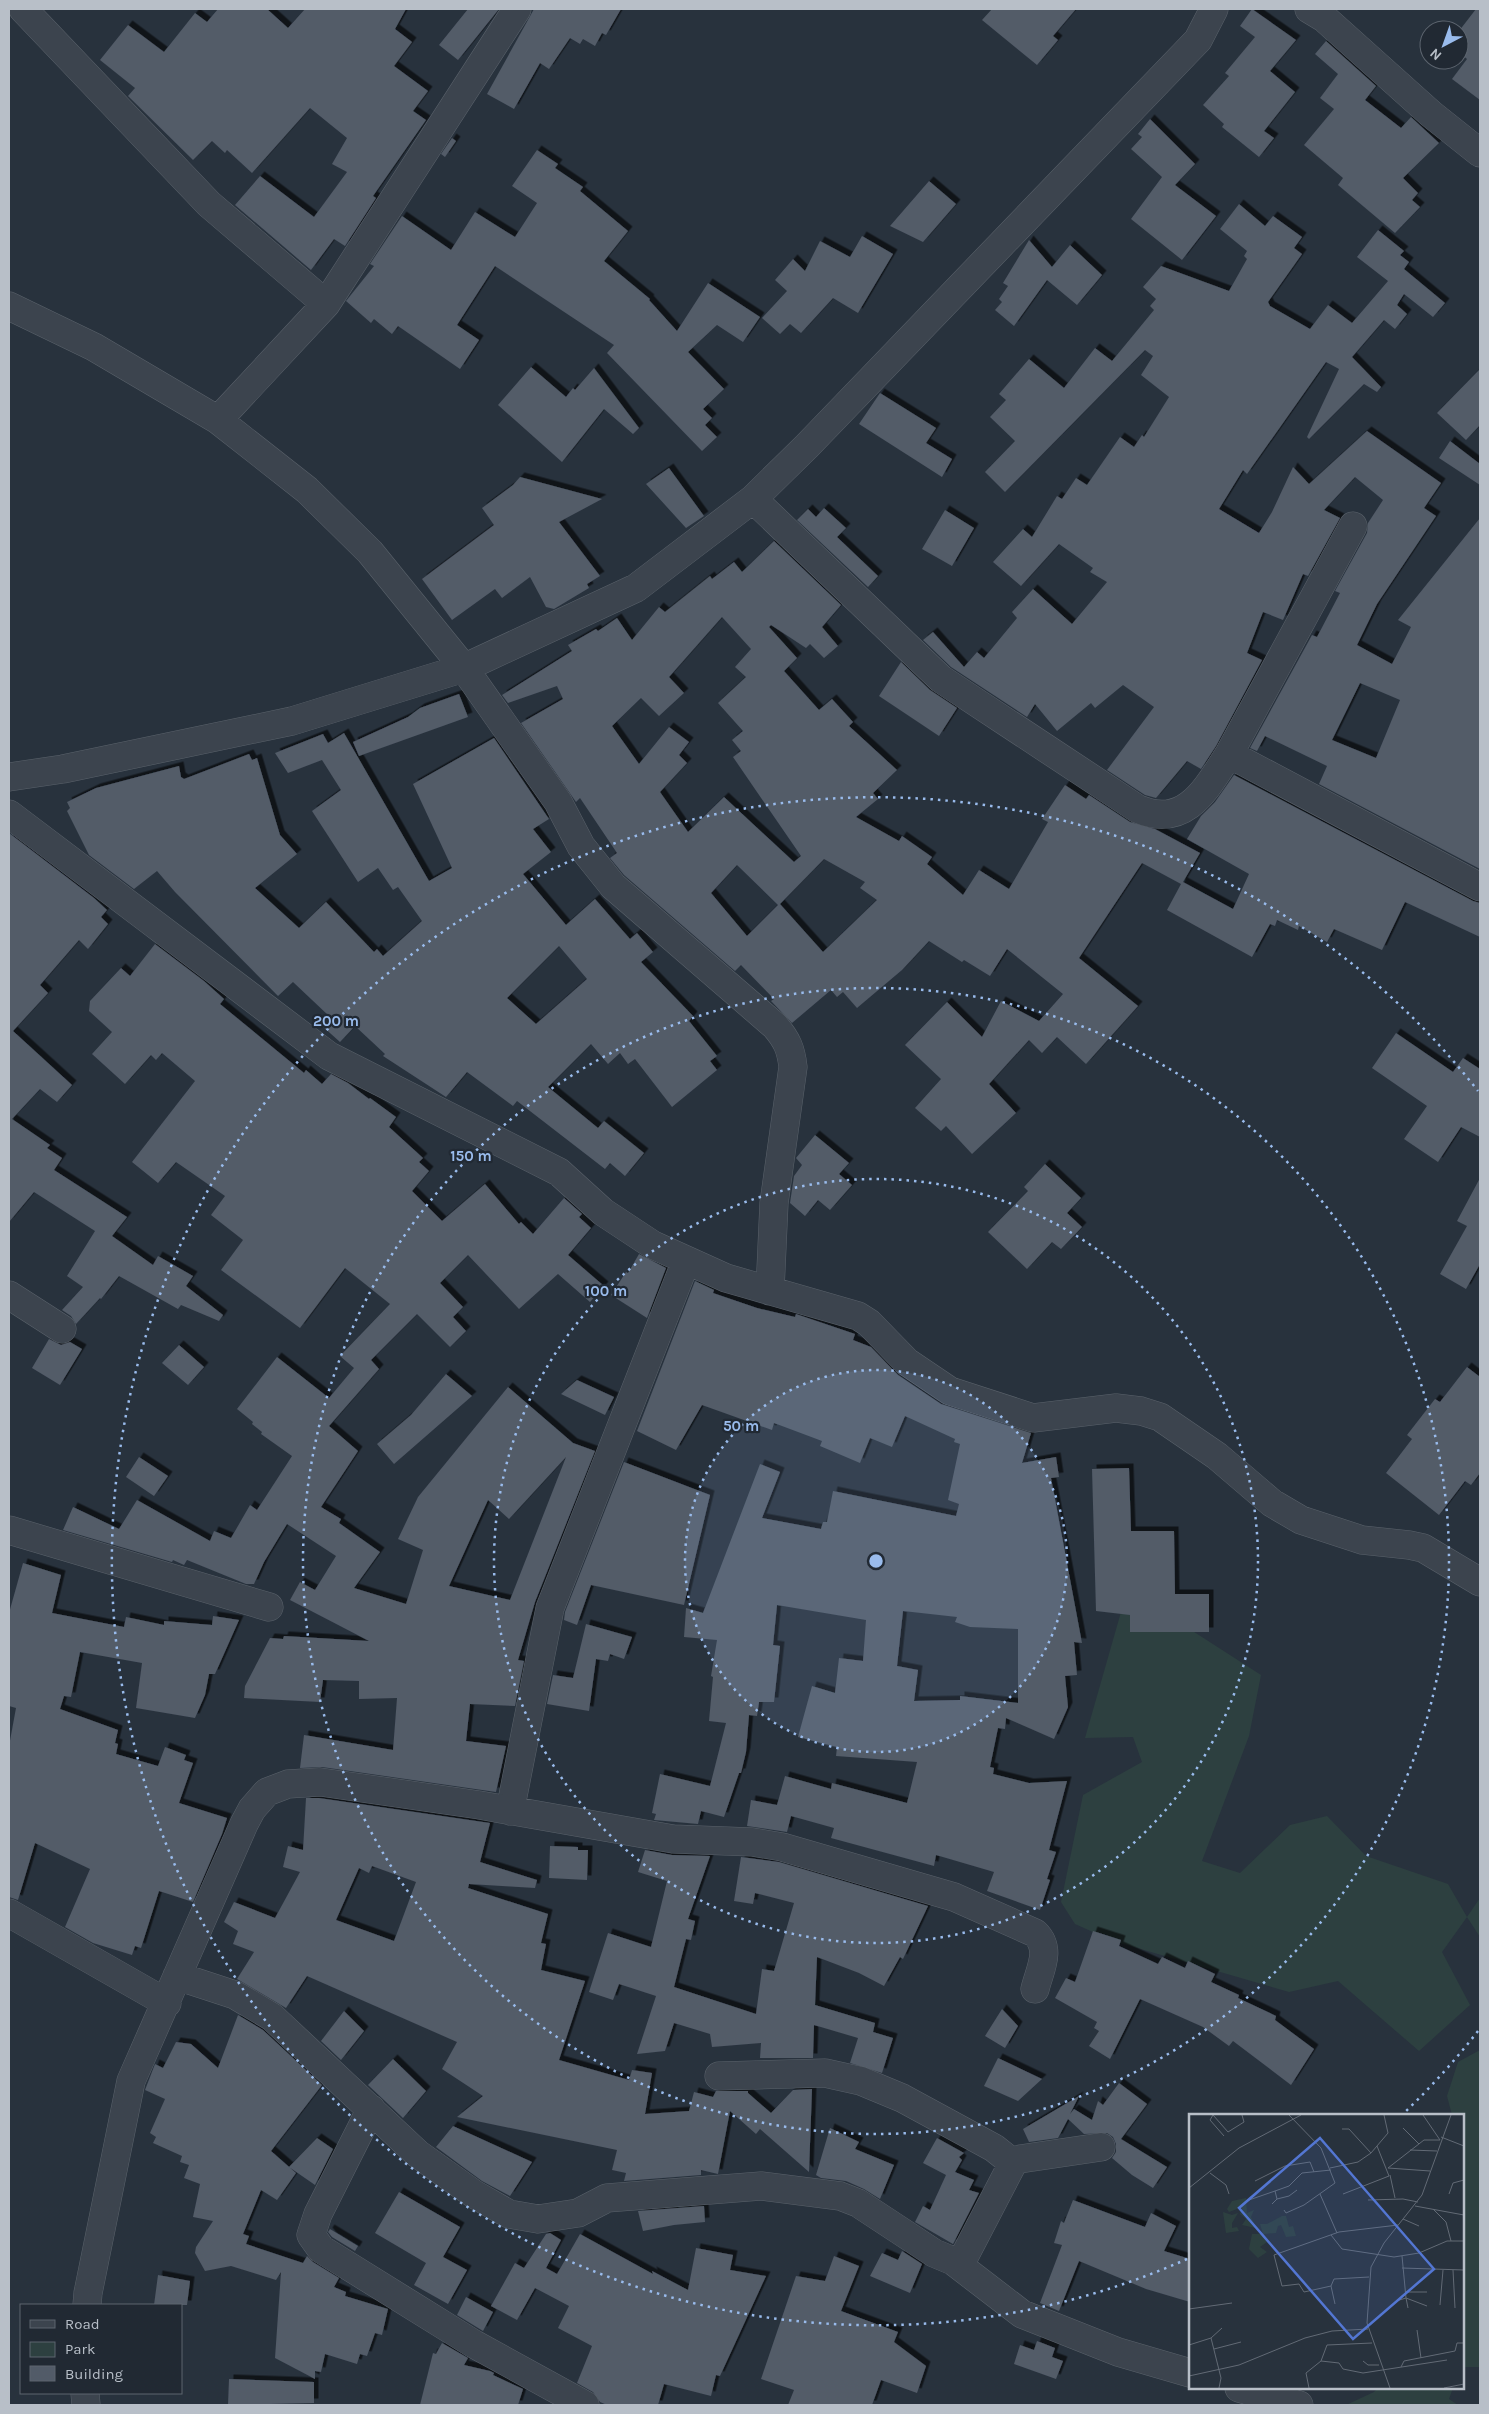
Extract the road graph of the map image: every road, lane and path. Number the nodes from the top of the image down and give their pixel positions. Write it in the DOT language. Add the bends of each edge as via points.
graph roads {
  1 [pos="23,9"];
  2 [pos="1214,9"];
  3 [pos="1309,9"];
  4 [pos="509,12"];
  5 [pos="1480,153"];
  6 [pos="326,304"];
  7 [pos="9,306"];
  8 [pos="218,420"];
  9 [pos="753,499"];
  10 [pos="1353,526"];
  11 [pos="464,668"];
  12 [pos="1229,754"];
  13 [pos="9,777"];
  14 [pos="9,814"];
  15 [pos="1480,887"];
  16 [pos="686,1261"];
  17 [pos="770,1291"];
  18 [pos="9,1295"];
  19 [pos="62,1329"];
  20 [pos="9,1530"];
  21 [pos="1480,1582"];
  22 [pos="269,1606"];
  23 [pos="510,1811"];
  24 [pos="9,1913"];
  25 [pos="177,1976"];
  26 [pos="1035,1989"];
  27 [pos="167,2003"];
  28 [pos="719,2076"];
  29 [pos="371,2110"];
  30 [pos="1101,2147"];
  31 [pos="1013,2163"];
  32 [pos="954,2260"];
  33 [pos="87,2304"];
  34 [pos="1189,2373"];
  35 [pos="1243,2389"];
  36 [pos="585,2405"];
  37 [pos="1299,2405"];
  1 -- 6 [label="street" via="209,204"];
  2 -- 9 [label="street" via="1198,40"];
  3 -- 5 [label="street" via="1324,18 1431,114"];
  4 -- 6 [label="street"];
  6 -- 8 [label="street"];
  7 -- 8 [label="street" via="94,347"];
  8 -- 11 [label="street" via="307,490 370,552"];
  9 -- 11 [label="street" via="636,588"];
  9 -- 12 [label="street" via="941,679 1138,809 1153,815 1180,812 1203,794"];
  10 -- 12 [label="street"];
  11 -- 13 [label="street" via="292,721 63,769"];
  11 -- 17 [label="street" via="558,802 581,846 613,886 776,1026 787,1040 793,1067 774,1203"];
  12 -- 15 [label="street"];
  14 -- 16 [label="street" via="329,1056 559,1172 614,1220"];
  16 -- 17 [label="street" via="726,1278"];
  16 -- 23 [label="street" via="550,1608"];
  17 -- 21 [label="street" via="858,1316 907,1362 950,1391 1020,1415 1046,1418 1116,1408 1160,1417 1217,1456 1272,1503 1301,1520 1362,1540 1423,1548"];
  18 -- 19 [label="street"];
  20 -- 22 [label="street"];
  23 -- 25 [label="street" via="320,1782 288,1784 274,1789 252,1809"];
  23 -- 26 [label="street" via="673,1839 752,1842 782,1847 954,1897 1035,1932 1045,1949"];
  24 -- 27 [label="street"];
  25 -- 27 [label="street"];
  25 -- 29 [label="street" via="235,1995 272,2017"];
  27 -- 33 [label="street" via="131,2081"];
  28 -- 31 [label="street" via="825,2073 861,2081 902,2098 994,2148"];
  29 -- 32 [label="street" via="418,2154 474,2194 509,2214 538,2219 578,2213 607,2198 761,2186 840,2196 858,2203 934,2253"];
  29 -- 36 [label="street" via="318,2214 311,2235 321,2249 474,2344"];
  30 -- 31 [label="street" via="1020,2159"];
  31 -- 32 [label="street" via="964,2257"];
  32 -- 34 [label="street" via="1022,2314 1118,2352"];
  35 -- 37 [label="street"];
}
